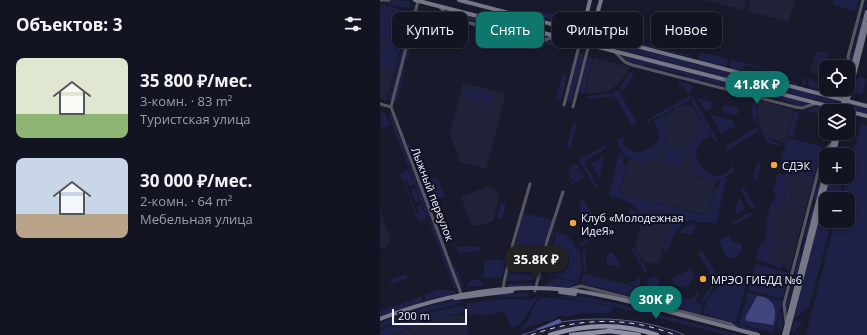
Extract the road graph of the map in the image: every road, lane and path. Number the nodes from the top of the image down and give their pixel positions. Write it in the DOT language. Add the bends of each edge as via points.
graph roads {
  1 [pos="380,0"];
  2 [pos="389,0"];
  3 [pos="417,0"];
  4 [pos="459,0"];
  5 [pos="590,0"];
  6 [pos="601,0"];
  7 [pos="863,0"];
  8 [pos="439,6"];
  9 [pos="587,12"];
  10 [pos="598,12"];
  11 [pos="867,12"];
  12 [pos="552,24"];
  13 [pos="867,24"];
  14 [pos="552,35"];
  15 [pos="552,37"];
  16 [pos="643,47"];
  17 [pos="578,48"];
  18 [pos="588,48"];
  19 [pos="605,48"];
  20 [pos="613,50"];
  21 [pos="849,60"];
  22 [pos="855,60"];
  23 [pos="846,96"];
  24 [pos="846,100"];
  25 [pos="818,103"];
  26 [pos="380,104"];
  27 [pos="822,104"];
  28 [pos="845,104"];
  29 [pos="564,105"];
  30 [pos="867,106"];
  31 [pos="391,107"];
  32 [pos="573,107"];
  33 [pos="855,113"];
  34 [pos="867,116"];
  35 [pos="834,141"];
  36 [pos="832,148"];
  37 [pos="530,184"];
  38 [pos="822,184"];
  39 [pos="826,184"];
  40 [pos="563,192"];
  41 [pos="535,289"];
  42 [pos="503,290"];
  43 [pos="462,296"];
  44 [pos="380,320"];
  45 [pos="787,323"];
  46 [pos="550,335"];
  47 [pos="571,335"];
  48 [pos="639,335"];
  49 [pos="657,335"];
  50 [pos="747,335"];
  51 [pos="758,335"];
  52 [pos="784,335"];
  53 [pos="787,335"];
  1 -- 2 [label="street"];
  3 -- 8 [label="street"];
  3 -- 31 [label="street"];
  4 -- 12 [label="street"];
  5 -- 9 [label="street"];
  6 -- 10 [label="street"];
  7 -- 21 [label="street"];
  8 -- 14 [label="street"];
  8 -- 15 [label="street" via="454,19 540,41"];
  11 -- 22 [label="street"];
  13 -- 24 [label="street"];
  16 -- 24 [label="street"];
  17 -- 29 [label="street"];
  18 -- 32 [label="street"];
  19 -- 20 [label="street"];
  20 -- 25 [label="street"];
  20 -- 25 [label="street" via="628,64 795,108"];
  23 -- 24 [label="street"];
  24 -- 28 [label="street"];
  24 -- 30 [label="street"];
  25 -- 27 [label="street"];
  26 -- 31 [label="street"];
  31 -- 43 [label="street, Лыжный переулок"];
  33 -- 34 [label="street"];
  35 -- 36 [label="street"];
  35 -- 45 [label="street" via="823,153 786,298 784,311"];
  37 -- 42 [label="street"];
  38 -- 45 [label="street"];
  39 -- 53 [label="street"];
  40 -- 41 [label="street"];
  41 -- 42 [label="street"];
  41 -- 50 [label="street" via="608,299"];
  41 -- 51 [label="street" via="568,290 618,299"];
  42 -- 43 [label="street"];
  43 -- 44 [label="street" via="426,303"];
  45 -- 52 [label="street"];
  46 -- 49 [label="main road" via="602,326 628,328"];
  47 -- 48 [label="main road" via="610,331"];
}
